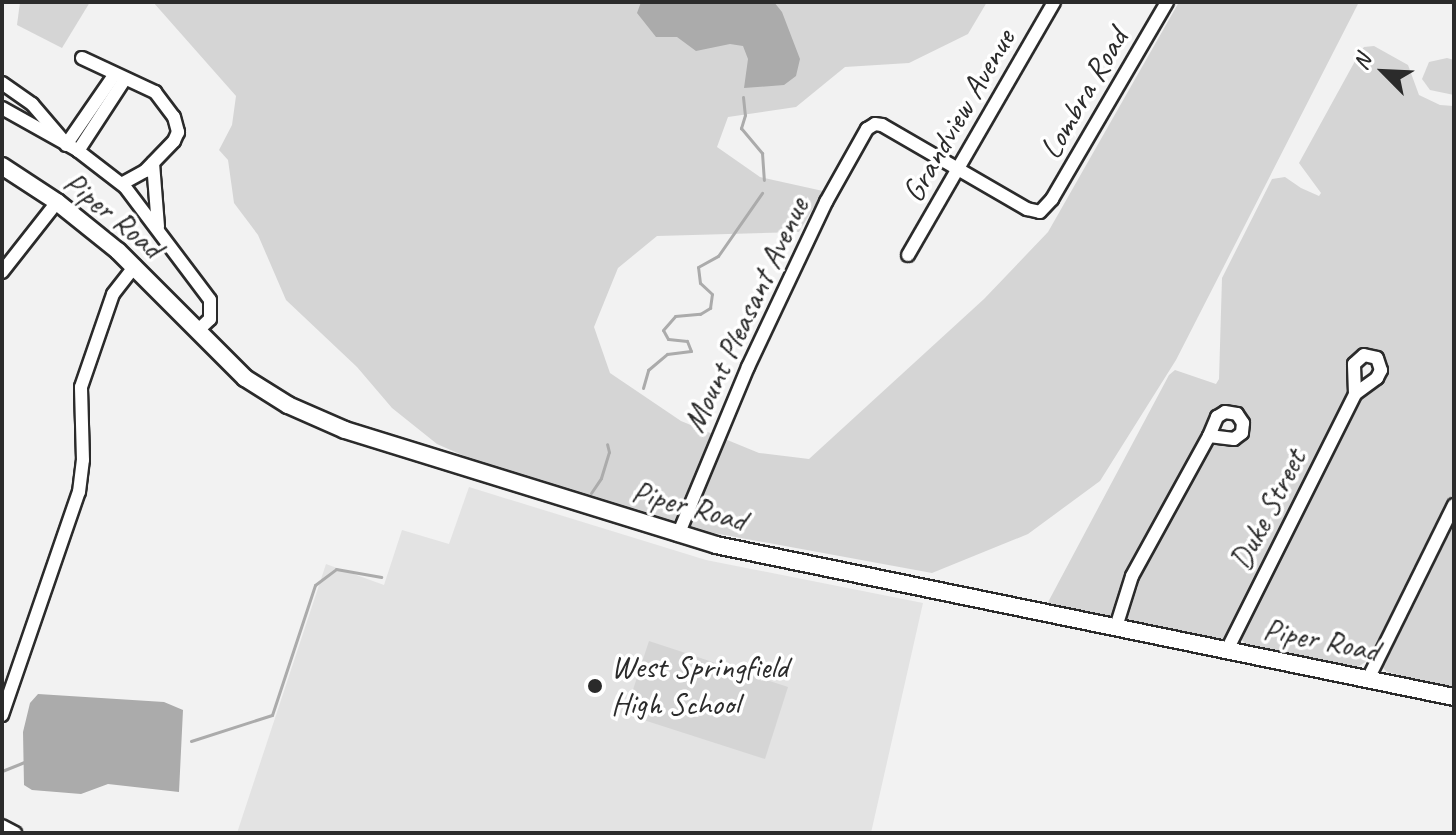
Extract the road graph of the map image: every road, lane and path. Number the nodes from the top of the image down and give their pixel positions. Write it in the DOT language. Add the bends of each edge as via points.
graph roads {
  1 [pos="1054,2"];
  2 [pos="1167,2"];
  3 [pos="82,58"];
  4 [pos="120,77"];
  5 [pos="2,83"];
  6 [pos="2,108"];
  7 [pos="72,148"];
  8 [pos="153,163"];
  9 [pos="2,166"];
  10 [pos="959,169"];
  11 [pos="122,184"];
  12 [pos="57,202"];
  13 [pos="158,227"];
  14 [pos="908,255"];
  15 [pos="135,266"];
  16 [pos="2,272"];
  17 [pos="197,331"];
  18 [pos="1355,394"];
  19 [pos="1209,436"];
  20 [pos="1454,505"];
  21 [pos="678,535"];
  22 [pos="1116,627"];
  23 [pos="1227,650"];
  24 [pos="1369,677"];
  25 [pos="1454,697"];
  26 [pos="2,715"];
  27 [pos="2,826"];
  28 [pos="15,833"];
  1 -- 10 [label="street, Grandview Avenue"];
  2 -- 10 [label="street, Lombra Road" via="1044,210 1032,211"];
  3 -- 4 [label="street"];
  4 -- 7 [label="street"];
  4 -- 8 [label="street" via="155,92 174,117 178,132"];
  5 -- 7 [label="street" via="32,104"];
  6 -- 7 [label="street"];
  7 -- 11 [label="street"];
  8 -- 11 [label="street"];
  8 -- 13 [label="street"];
  9 -- 12 [label="main road, Piper Road"];
  10 -- 14 [label="street, Grandview Avenue"];
  10 -- 21 [label="street, Mount Pleasant Avenue" via="875,124 866,132 826,202 728,411"];
  11 -- 13 [label="street"];
  12 -- 15 [label="main road, Piper Road"];
  12 -- 16 [label="street"];
  13 -- 17 [label="street" via="210,300 210,319"];
  15 -- 17 [label="main road, Piper Road"];
  15 -- 26 [label="street" via="113,294 81,387 79,492"];
  17 -- 21 [label="main road, Piper Road" via="254,384 320,420"];
  18 -- 23 [label="street, Duke Street"];
  19 -- 22 [label="street" via="1132,576"];
  20 -- 24 [label="street"];
  21 -- 22 [label="main road, Piper Road"];
  22 -- 23 [label="main road, Piper Road"];
  23 -- 24 [label="main road, Piper Road"];
  24 -- 25 [label="main road, Piper Road"];
  27 -- 28 [label="street"];
}
